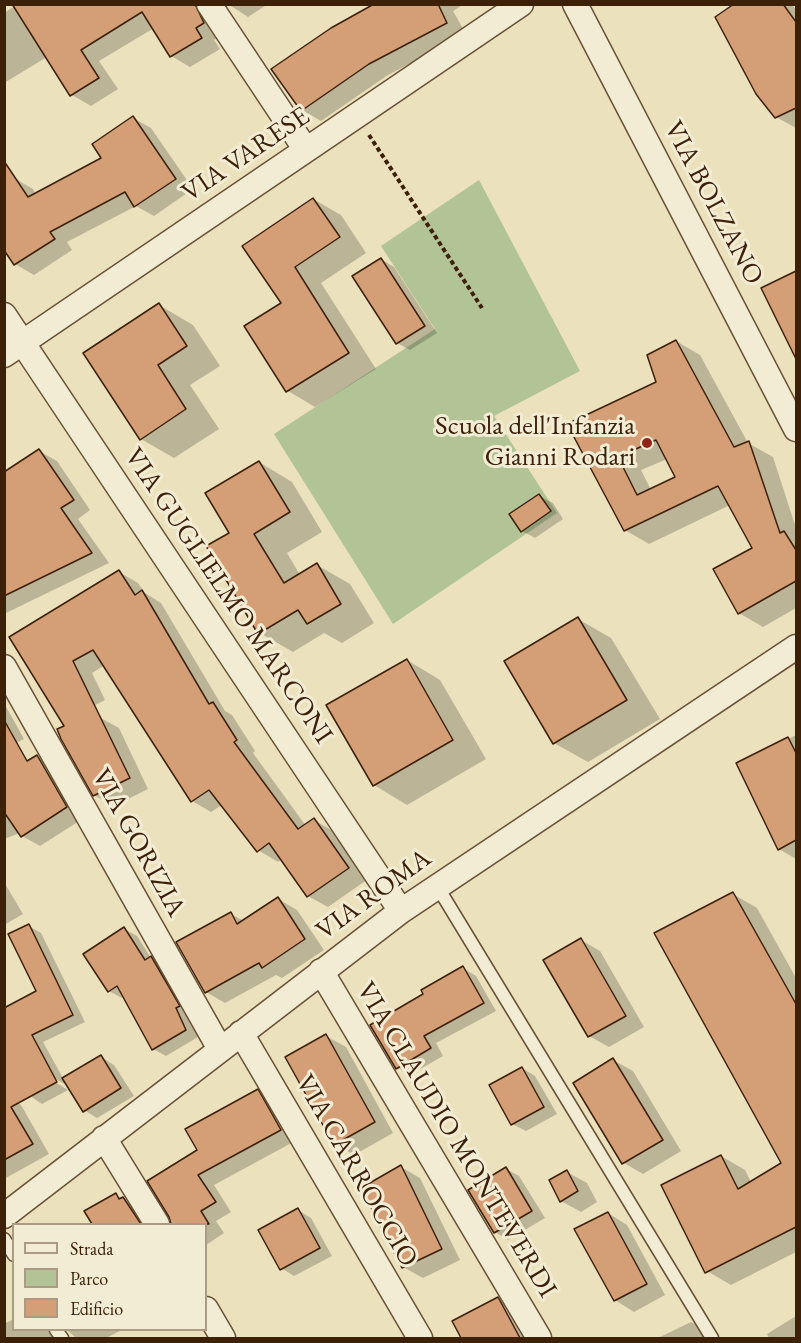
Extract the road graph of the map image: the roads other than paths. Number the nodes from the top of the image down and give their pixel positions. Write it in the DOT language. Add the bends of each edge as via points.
graph roads {
  1 [pos="209,4"];
  2 [pos="520,4"];
  3 [pos="575,4"];
  4 [pos="306,150"];
  5 [pos="4,315"];
  6 [pos="14,349"];
  7 [pos="796,429"];
  8 [pos="796,647"];
  9 [pos="4,667"];
  10 [pos="437,886"];
  11 [pos="401,911"];
  12 [pos="321,971"];
  13 [pos="241,1033"];
  14 [pos="220,1049"];
  15 [pos="104,1138"];
  16 [pos="4,1216"];
  17 [pos="156,1223"];
  18 [pos="4,1239"];
  19 [pos="12,1252"];
  20 [pos="207,1311"];
  21 [pos="223,1338"];
  22 [pos="420,1338"];
  23 [pos="539,1338"];
  24 [pos="712,1338"];
  1 -- 4 [label="street"];
  2 -- 4 [label="street, VIA VARESE"];
  3 -- 7 [label="street, VIA BOLZANO"];
  4 -- 6 [label="street, VIA VARESE"];
  5 -- 6 [label="street, VIA GUGLIELMO MARCONI"];
  6 -- 11 [label="street, VIA GUGLIELMO MARCONI"];
  8 -- 10 [label="street, VIA ROMA"];
  9 -- 14 [label="street, VIA GORIZIA"];
  10 -- 11 [label="street, VIA ROMA"];
  10 -- 24 [label="lane"];
  11 -- 12 [label="street, VIA ROMA"];
  12 -- 13 [label="street, VIA ROMA"];
  12 -- 23 [label="street, VIA CLAUDIO MONTEVERDI"];
  13 -- 14 [label="street, VIA ROMA"];
  13 -- 22 [label="street, VIA CARROCCIO"];
  14 -- 15 [label="street, VIA ROMA"];
  15 -- 16 [label="street, VIA ROMA"];
  15 -- 17 [label="street"];
  18 -- 19 [label="lane"];
  20 -- 21 [label="street"];
}
